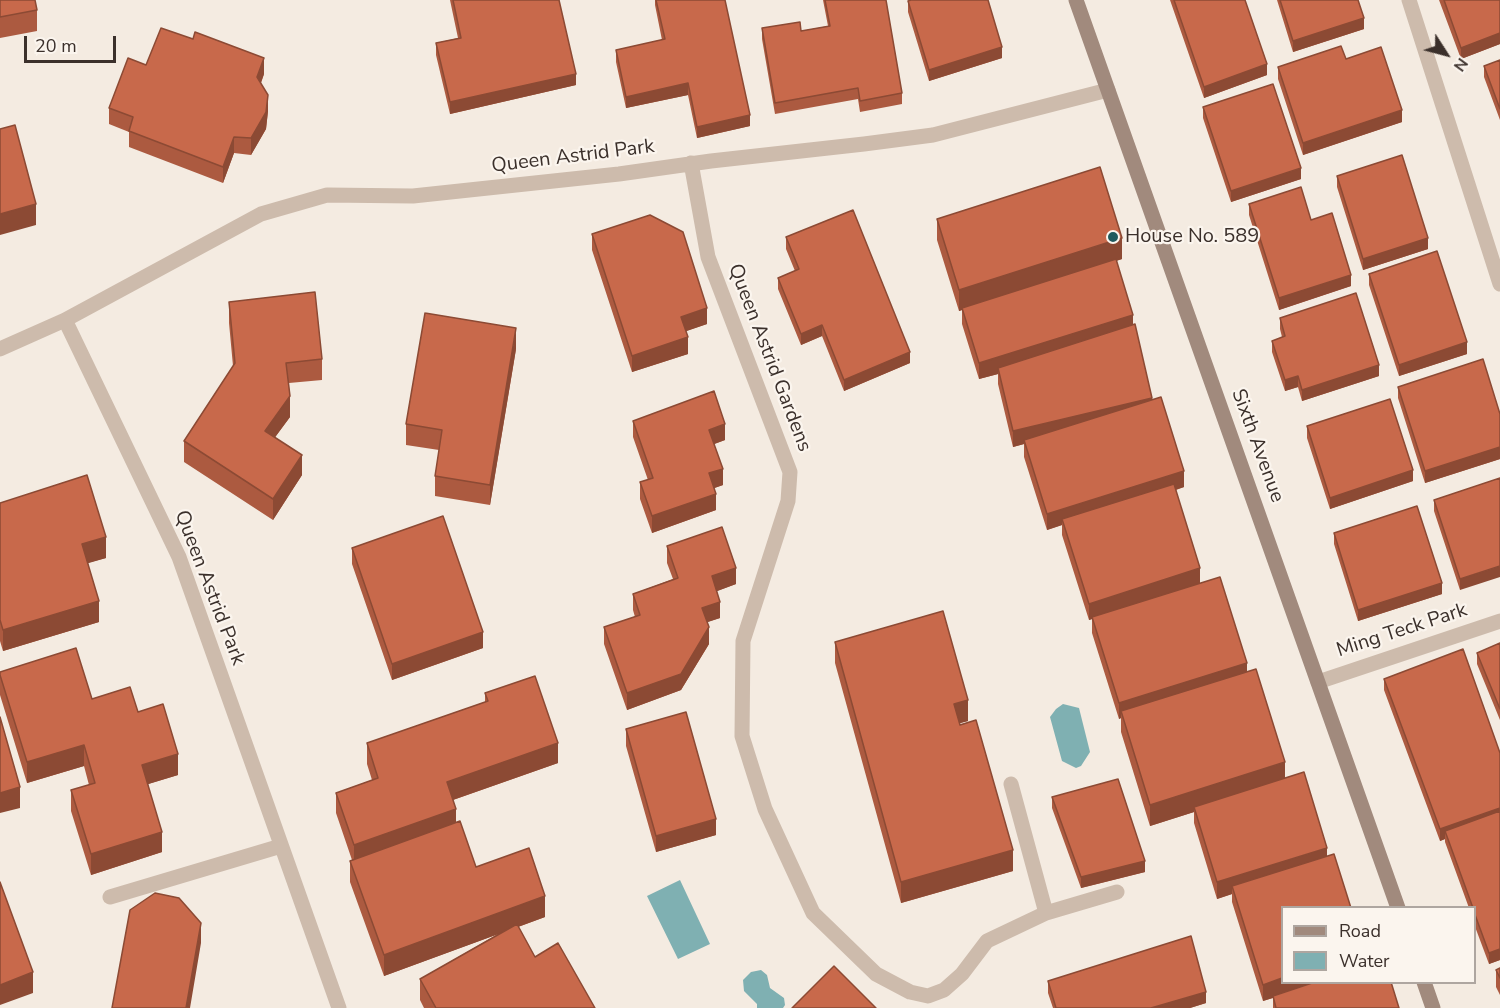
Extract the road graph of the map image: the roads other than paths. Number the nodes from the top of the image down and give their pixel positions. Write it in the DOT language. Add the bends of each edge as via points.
graph roads {
  1 [pos="1076,0"];
  2 [pos="1410,0"];
  3 [pos="1108,90"];
  4 [pos="691,163"];
  5 [pos="1500,284"];
  6 [pos="65,320"];
  7 [pos="0,349"];
  8 [pos="1500,621"];
  9 [pos="1318,682"];
  10 [pos="1011,784"];
  11 [pos="281,846"];
  12 [pos="1117,892"];
  13 [pos="110,897"];
  14 [pos="1397,906"];
  15 [pos="1046,913"];
  16 [pos="1425,984"];
  17 [pos="339,1008"];
  18 [pos="1433,1008"];
  1 -- 3 [label="main road, Sixth Avenue"];
  2 -- 5 [label="street"];
  3 -- 4 [label="street, Queen Astrid Park" via="933,135"];
  3 -- 9 [label="main road, Sixth Avenue"];
  4 -- 6 [label="street, Queen Astrid Park" via="412,196 327,195 261,214"];
  4 -- 15 [label="street, Queen Astrid Gardens" via="708,257 790,472 788,501 743,641 742,736 765,809 813,913 876,974 910,992 928,996 944,990 962,974 987,941"];
  6 -- 7 [label="street, Queen Astrid Park"];
  6 -- 11 [label="street, Queen Astrid Park" via="179,557"];
  8 -- 9 [label="street, Ming Teck Park"];
  9 -- 14 [label="main road, Sixth Avenue"];
  10 -- 15 [label="street"];
  11 -- 13 [label="street"];
  11 -- 17 [label="street, Queen Astrid Park"];
  12 -- 15 [label="street"];
  16 -- 18 [label="main road"];
}
